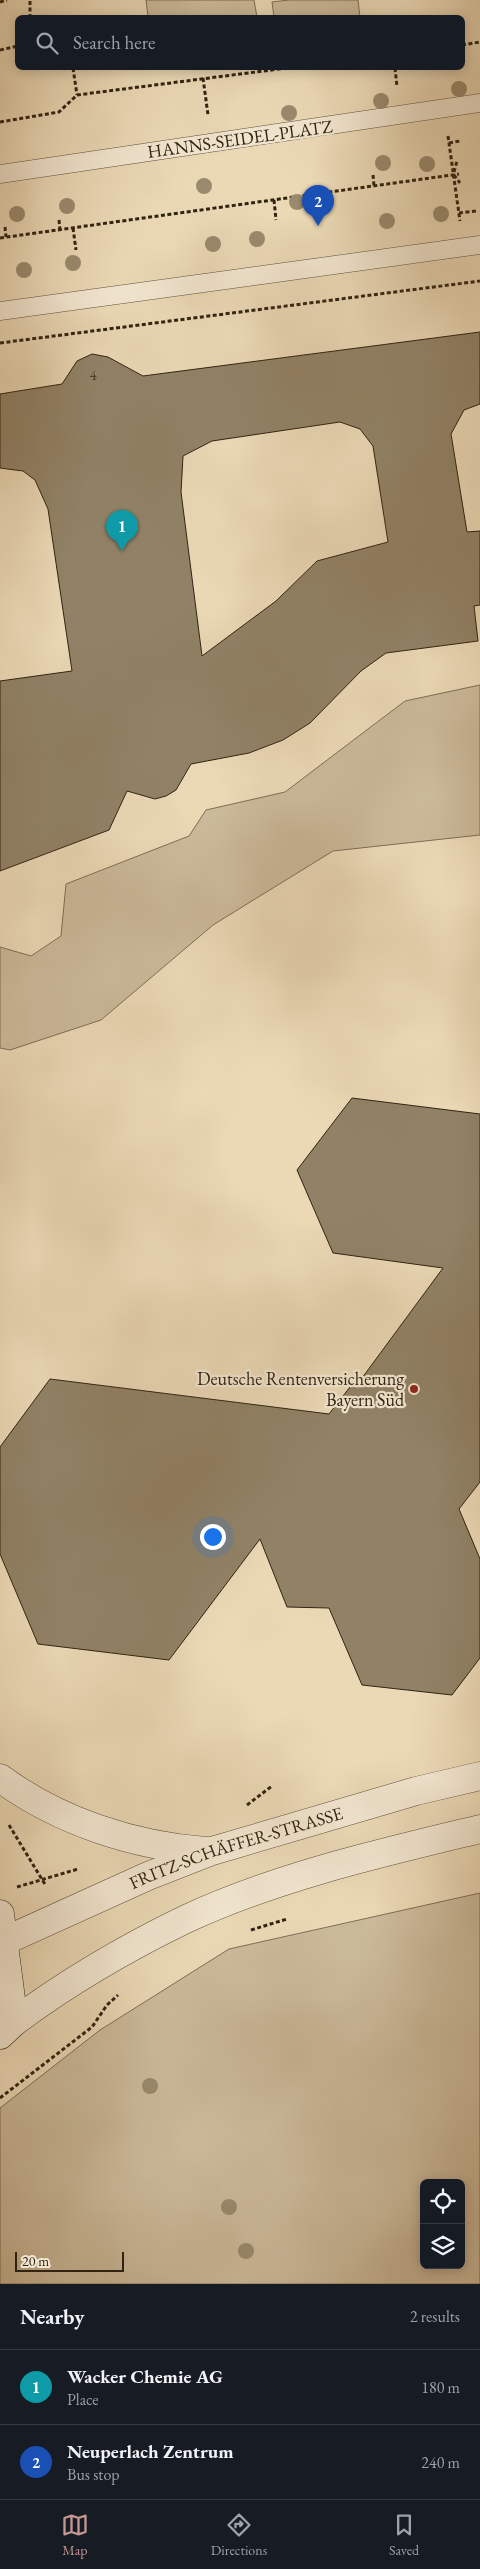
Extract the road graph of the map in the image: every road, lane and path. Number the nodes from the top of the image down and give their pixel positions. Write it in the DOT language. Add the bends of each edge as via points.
graph roads {
  1 [pos="7,0"];
  2 [pos="30,0"];
  3 [pos="0,2"];
  4 [pos="30,15"];
  5 [pos="480,42"];
  6 [pos="465,44"];
  7 [pos="15,47"];
  8 [pos="0,50"];
  9 [pos="73,70"];
  10 [pos="270,70"];
  11 [pos="203,78"];
  12 [pos="77,95"];
  13 [pos="206,100"];
  14 [pos="480,103"];
  15 [pos="444,109"];
  16 [pos="0,122"];
  17 [pos="460,141"];
  18 [pos="449,143"];
  19 [pos="457,161"];
  20 [pos="0,174"];
  21 [pos="459,174"];
  22 [pos="373,175"];
  23 [pos="453,175"];
  24 [pos="460,183"];
  25 [pos="374,186"];
  26 [pos="274,200"];
  27 [pos="476,211"];
  28 [pos="458,213"];
  29 [pos="59,220"];
  30 [pos="276,220"];
  31 [pos="5,227"];
  32 [pos="73,228"];
  33 [pos="60,230"];
  34 [pos="6,237"];
  35 [pos="0,238"];
  36 [pos="472,246"];
  37 [pos="76,250"];
  38 [pos="480,280"];
  39 [pos="0,311"];
  40 [pos="0,343"];
  41 [pos="480,1776"];
  42 [pos="0,1778"];
  43 [pos="480,1829"];
  44 [pos="212,1851"];
  45 [pos="0,1914"];
  46 [pos="287,1919"];
  47 [pos="250,1931"];
  48 [pos="2,1942"];
  49 [pos="124,1992"];
  50 [pos="5,2022"];
  51 [pos="0,2098"];
  1 -- 3 [label="path"];
  2 -- 4 [label="path"];
  5 -- 6 [label="path"];
  7 -- 8 [label="path"];
  9 -- 12 [label="path"];
  10 -- 11 [label="path"];
  11 -- 12 [label="path"];
  11 -- 13 [label="path"];
  12 -- 16 [label="path" via="59,112"];
  14 -- 15 [label="lane, HANNS-SEIDEL-PLATZ"];
  15 -- 18 [label="path"];
  15 -- 20 [label="lane, HANNS-SEIDEL-PLATZ"];
  17 -- 18 [label="path"];
  18 -- 23 [label="path"];
  19 -- 23 [label="path"];
  21 -- 23 [label="path"];
  22 -- 25 [label="path"];
  23 -- 24 [label="path"];
  23 -- 25 [label="path"];
  23 -- 28 [label="path"];
  25 -- 26 [label="path"];
  26 -- 30 [label="path"];
  26 -- 32 [label="path"];
  27 -- 28 [label="path"];
  28 -- 36 [label="path"];
  29 -- 33 [label="path"];
  31 -- 34 [label="path"];
  32 -- 33 [label="path"];
  32 -- 37 [label="path"];
  33 -- 34 [label="path"];
  34 -- 35 [label="path"];
  36 -- 39 [label="lane"];
  38 -- 40 [label="path"];
  41 -- 44 [label="street, FRITZ-SCHÄFFER-STRASSE" via="416,1791"];
  42 -- 44 [label="street" via="26,1796 102,1830 166,1846"];
  43 -- 50 [label="street" via="320,1871 187,1919 81,1976"];
  44 -- 48 [label="street, FRITZ-SCHÄFFER-STRASSE" via="148,1876"];
  45 -- 48 [label="street"];
  46 -- 47 [label="path"];
  48 -- 50 [label="street"];
  49 -- 51 [label="path" via="107,2004 92,2027"];
}
